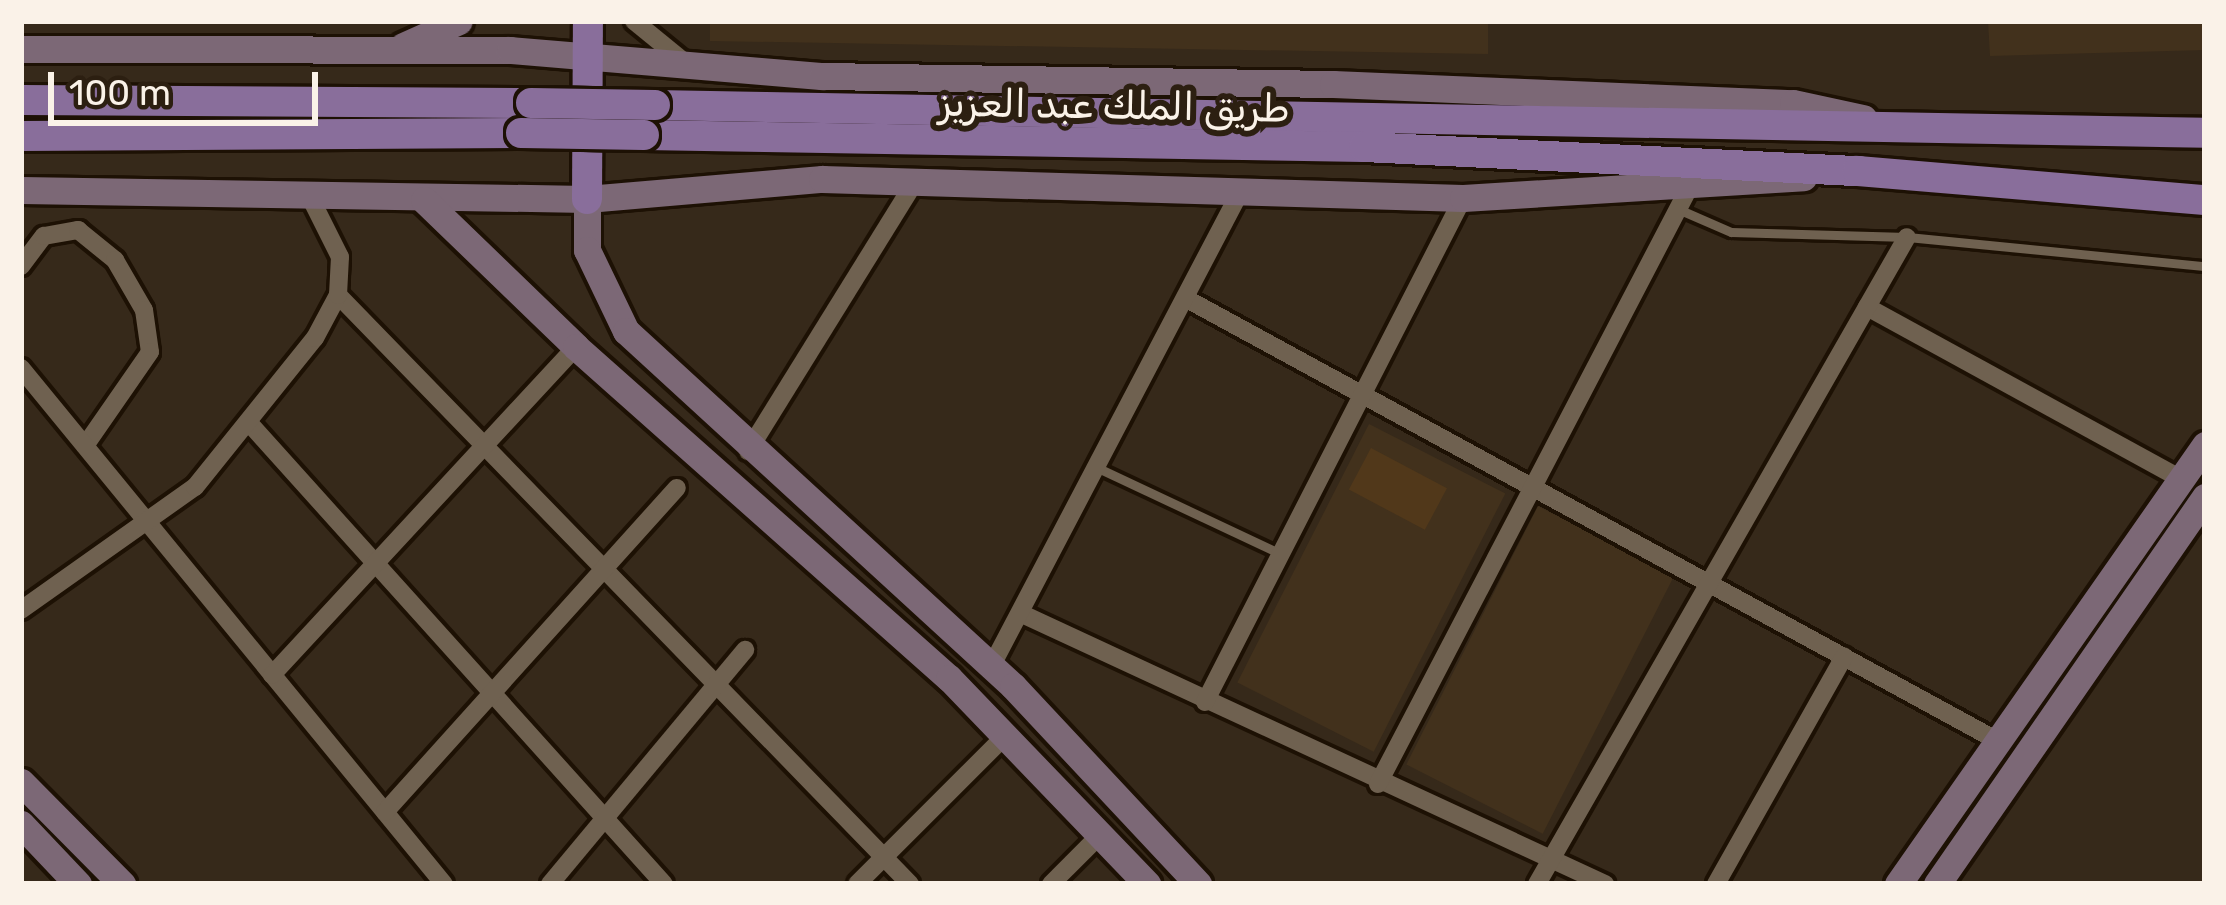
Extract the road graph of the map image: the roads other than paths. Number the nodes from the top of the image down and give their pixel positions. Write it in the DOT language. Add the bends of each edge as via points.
graph roads {
  1 [pos="459,21"];
  2 [pos="588,21"];
  3 [pos="634,21"];
  4 [pos="21,50"];
  5 [pos="386,52"];
  6 [pos="588,59"];
  7 [pos="692,67"];
  8 [pos="21,100"];
  9 [pos="1891,123"];
  10 [pos="2205,133"];
  11 [pos="21,136"];
  12 [pos="1858,171"];
  13 [pos="916,180"];
  14 [pos="21,190"];
  15 [pos="1239,194"];
  16 [pos="1684,196"];
  17 [pos="310,197"];
  18 [pos="1463,197"];
  19 [pos="424,200"];
  20 [pos="586,200"];
  21 [pos="2205,200"];
  22 [pos="1907,237"];
  23 [pos="21,266"];
  24 [pos="2205,266"];
  25 [pos="338,296"];
  26 [pos="1185,298"];
  27 [pos="1867,307"];
  28 [pos="575,347"];
  29 [pos="21,368"];
  30 [pos="1363,394"];
  31 [pos="251,425"];
  32 [pos="2205,445"];
  33 [pos="85,446"];
  34 [pos="484,446"];
  35 [pos="748,451"];
  36 [pos="1096,467"];
  37 [pos="2181,479"];
  38 [pos="677,488"];
  39 [pos="1538,490"];
  40 [pos="2205,496"];
  41 [pos="149,526"];
  42 [pos="1281,554"];
  43 [pos="377,562"];
  44 [pos="604,569"];
  45 [pos="1712,585"];
  46 [pos="21,610"];
  47 [pos="1020,613"];
  48 [pos="745,650"];
  49 [pos="1844,657"];
  50 [pos="991,667"];
  51 [pos="272,675"];
  52 [pos="716,684"];
  53 [pos="493,692"];
  54 [pos="1205,702"];
  55 [pos="1005,736"];
  56 [pos="1998,741"];
  57 [pos="21,782"];
  58 [pos="1378,784"];
  59 [pos="385,812"];
  60 [pos="605,818"];
  61 [pos="21,824"];
  62 [pos="1100,835"];
  63 [pos="884,857"];
  64 [pos="1552,860"];
  65 [pos="78,884"];
  66 [pos="122,884"];
  67 [pos="444,884"];
  68 [pos="550,884"];
  69 [pos="664,884"];
  70 [pos="856,884"];
  71 [pos="910,884"];
  72 [pos="1051,884"];
  73 [pos="1147,884"];
  74 [pos="1198,884"];
  75 [pos="1538,884"];
  76 [pos="1606,884"];
  77 [pos="1716,884"];
  78 [pos="1898,884"];
  79 [pos="1937,884"];
  1 -- 5 [label="street"];
  2 -- 6 [label="main road"];
  3 -- 7 [label="street"];
  4 -- 5 [label="street"];
  5 -- 6 [label="street" via="510,50"];
  6 -- 7 [label="street"];
  6 -- 20 [label="main road"];
  7 -- 9 [label="street" via="1793,104"];
  8 -- 9 [label="main road, bridge"];
  9 -- 10 [label="main road"];
  11 -- 12 [label="main road, طريق الملك عبد العزيز, bridge" via="521,133 1364,147"];
  12 -- 16 [label="street"];
  12 -- 21 [label="main road, طريق الملك عبد العزيز"];
  13 -- 15 [label="street"];
  13 -- 20 [label="street" via="822,179"];
  13 -- 35 [label="street"];
  14 -- 17 [label="street"];
  15 -- 18 [label="street"];
  15 -- 26 [label="street"];
  16 -- 18 [label="street"];
  16 -- 22 [label="lane" via="1731,232"];
  16 -- 39 [label="street"];
  17 -- 19 [label="street"];
  17 -- 25 [label="street" via="340,257"];
  18 -- 30 [label="street"];
  19 -- 20 [label="street"];
  19 -- 28 [label="street"];
  20 -- 35 [label="street" via="587,250 626,332"];
  22 -- 24 [label="lane"];
  22 -- 27 [label="street"];
  23 -- 33 [label="street" via="44,236 78,230 115,260 144,310 150,352"];
  25 -- 31 [label="street"];
  25 -- 34 [label="street"];
  26 -- 30 [label="street"];
  26 -- 36 [label="street"];
  27 -- 37 [label="street"];
  27 -- 45 [label="street"];
  28 -- 34 [label="street"];
  28 -- 55 [label="street"];
  29 -- 33 [label="street"];
  30 -- 39 [label="street"];
  30 -- 42 [label="street"];
  31 -- 41 [label="street"];
  31 -- 43 [label="street"];
  32 -- 37 [label="street"];
  33 -- 41 [label="street"];
  34 -- 43 [label="street"];
  34 -- 44 [label="street"];
  35 -- 50 [label="street"];
  36 -- 42 [label="lane"];
  36 -- 47 [label="street"];
  37 -- 56 [label="street"];
  38 -- 44 [label="street"];
  39 -- 45 [label="street"];
  39 -- 58 [label="street"];
  40 -- 79 [label="street"];
  41 -- 46 [label="street"];
  41 -- 51 [label="street"];
  42 -- 54 [label="street"];
  43 -- 51 [label="street"];
  43 -- 53 [label="street"];
  44 -- 52 [label="street"];
  44 -- 53 [label="street"];
  45 -- 49 [label="street"];
  45 -- 64 [label="street"];
  47 -- 50 [label="street"];
  47 -- 54 [label="street"];
  48 -- 52 [label="street"];
  49 -- 56 [label="street"];
  49 -- 77 [label="street"];
  50 -- 74 [label="street"];
  51 -- 59 [label="street"];
  52 -- 60 [label="street"];
  52 -- 63 [label="street"];
  53 -- 59 [label="street"];
  53 -- 60 [label="street"];
  54 -- 58 [label="street"];
  55 -- 62 [label="street"];
  55 -- 63 [label="street"];
  56 -- 78 [label="street"];
  57 -- 66 [label="street"];
  58 -- 64 [label="street"];
  59 -- 67 [label="street"];
  60 -- 68 [label="street"];
  60 -- 69 [label="street"];
  61 -- 65 [label="street"];
  62 -- 72 [label="street"];
  62 -- 73 [label="street"];
  63 -- 70 [label="street"];
  63 -- 71 [label="street"];
  64 -- 75 [label="street"];
  64 -- 76 [label="street"];
}
